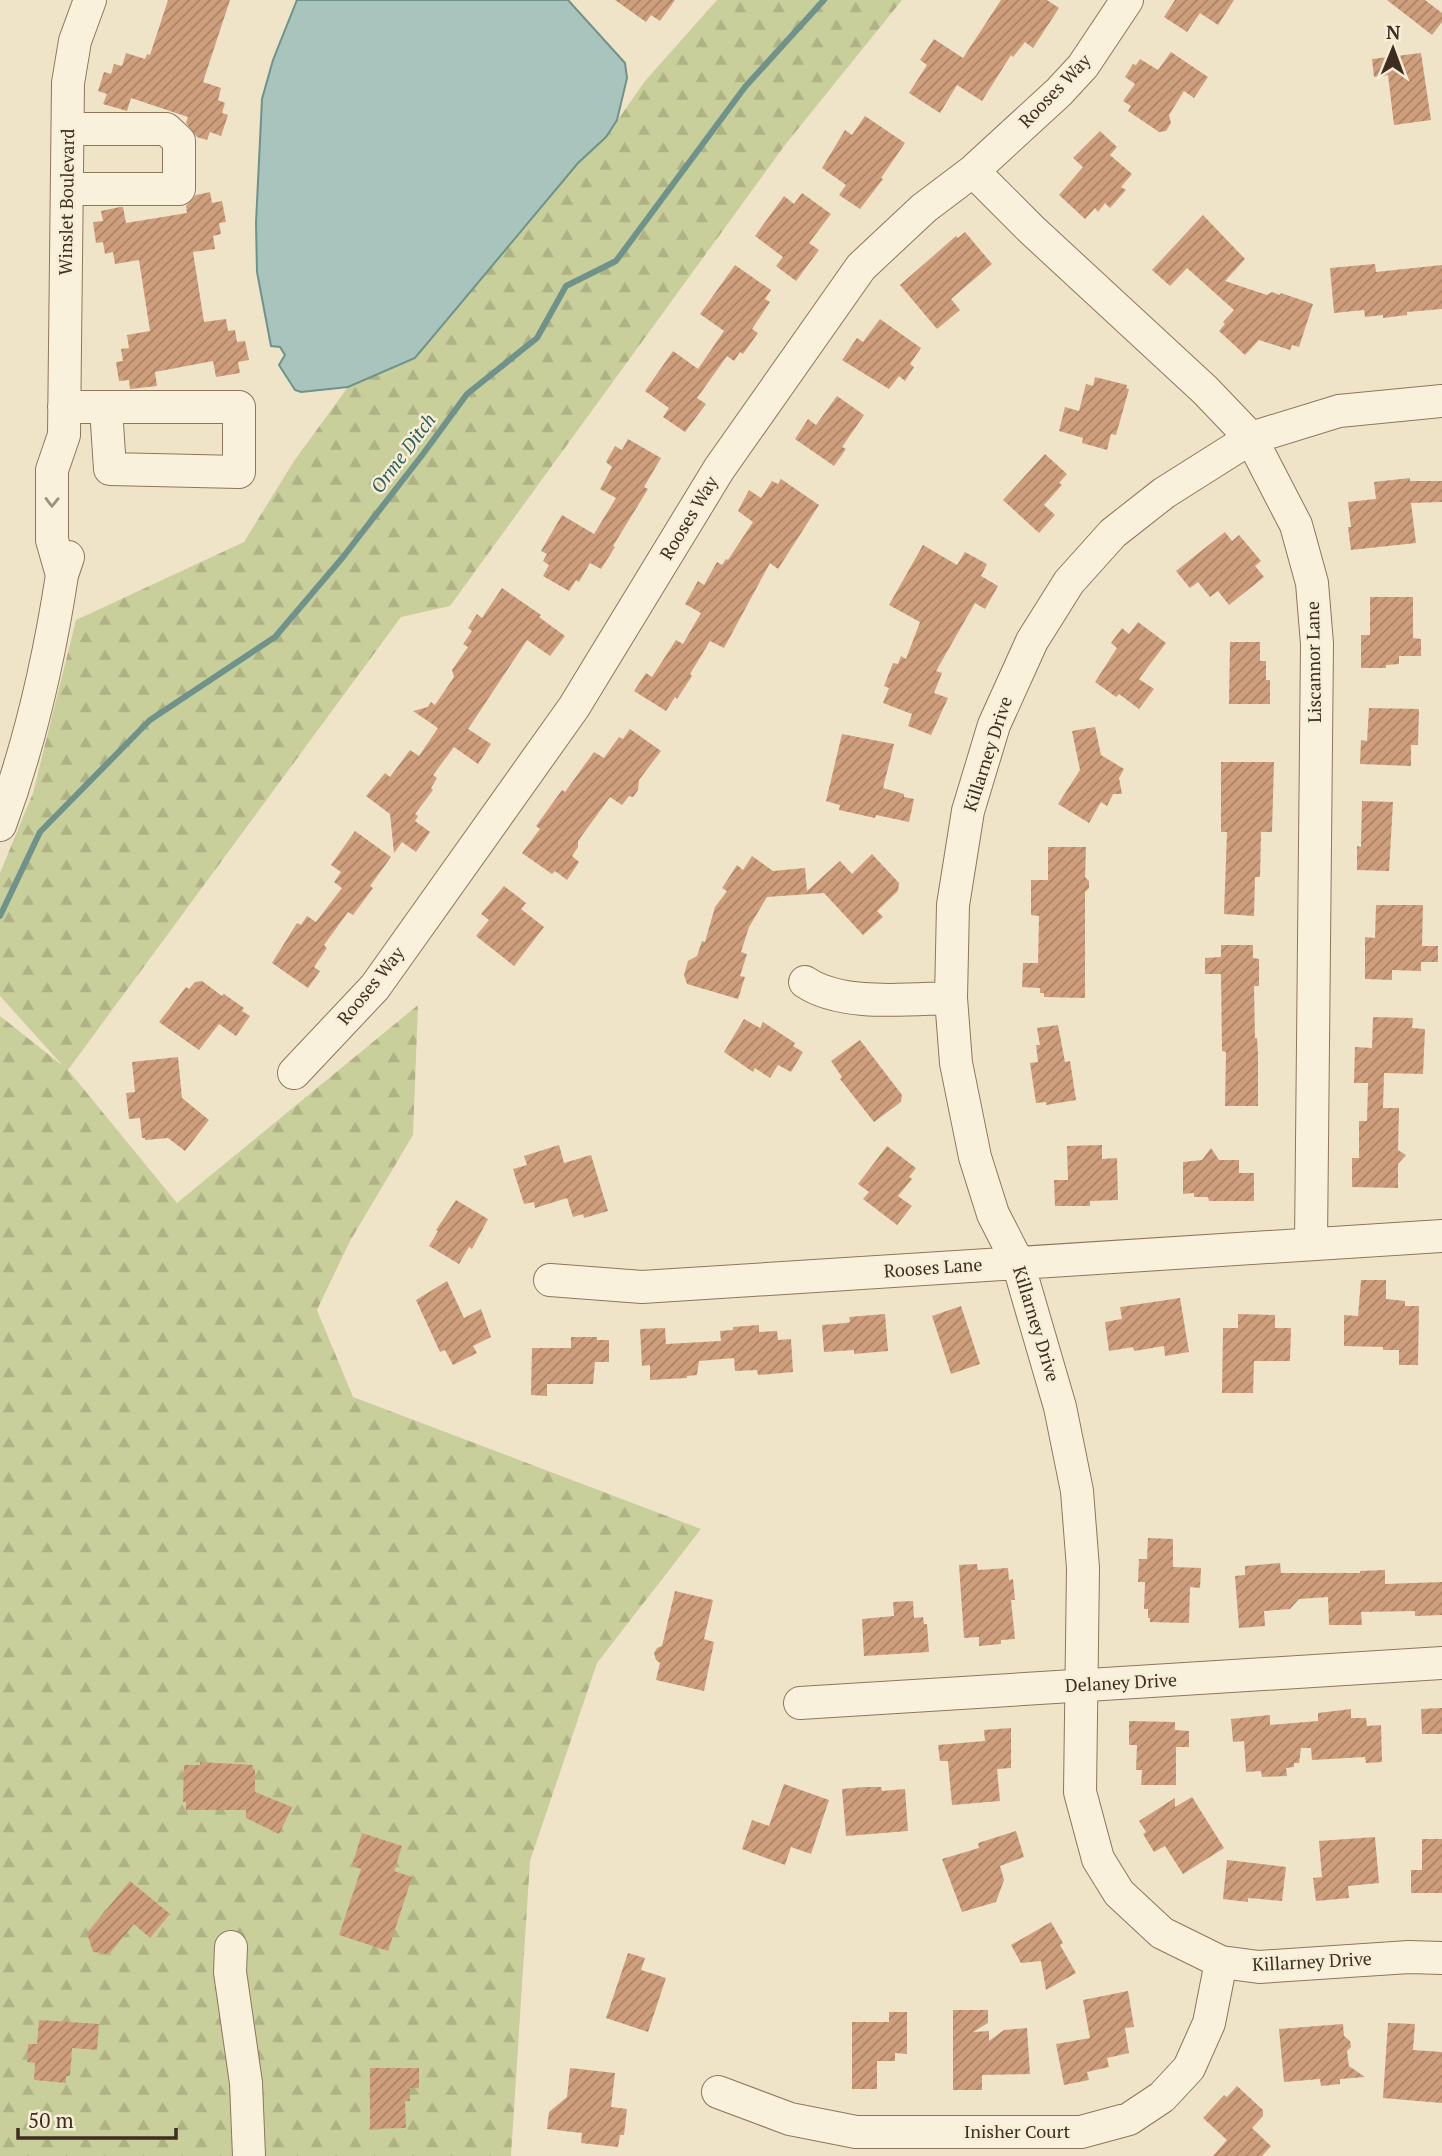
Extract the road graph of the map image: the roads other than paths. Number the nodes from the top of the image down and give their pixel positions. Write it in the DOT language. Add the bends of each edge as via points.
graph roads {
  1 [pos="90,0"];
  2 [pos="1127,0"];
  3 [pos="68,129"];
  4 [pos="973,171"];
  5 [pos="67,189"];
  6 [pos="1442,401"];
  7 [pos="106,408"];
  8 [pos="64,421"];
  9 [pos="1251,439"];
  10 [pos="0,825"];
  11 [pos="805,982"];
  12 [pos="951,998"];
  13 [pos="294,1073"];
  14 [pos="1442,1236"];
  15 [pos="1311,1244"];
  16 [pos="1018,1262"];
  17 [pos="550,1280"];
  18 [pos="1442,1664"];
  19 [pos="1081,1685"];
  20 [pos="800,1703"];
  21 [pos="231,1947"];
  22 [pos="1442,1958"];
  23 [pos="1221,1962"];
  24 [pos="718,2092"];
  25 [pos="249,2156"];
  1 -- 3 [label="street, Winslet Boulevard" via="75,41 68,83"];
  2 -- 4 [label="street, Rooses Way" via="1083,66"];
  3 -- 5 [label="street, Winslet Boulevard"];
  3 -- 5 [label="street" via="166,129 179,141 179,189"];
  4 -- 9 [label="street, Liscannor Lane"];
  4 -- 13 [label="street, Rooses Way" via="924,208 861,267 719,469 575,707 375,987"];
  5 -- 8 [label="street, Winslet Boulevard"];
  6 -- 9 [label="street, Killarney Drive" via="1339,411"];
  7 -- 8 [label="street"];
  8 -- 10 [label="street, Winslet Boulevard" via="52,470 52,540 62,575 40,694"];
  9 -- 12 [label="street, Killarney Drive" via="1164,493 1113,533 1069,582 1032,641 995,725 968,811 953,905"];
  9 -- 15 [label="street, Liscannor Lane" via="1296,525 1312,583 1317,644"];
  11 -- 12 [label="street" via="835,994 866,999"];
  12 -- 16 [label="street, Killarney Drive" via="956,1063 975,1157 993,1214"];
  14 -- 15 [label="street, Rooses Lane"];
  15 -- 16 [label="street, Rooses Lane"];
  16 -- 17 [label="street, Rooses Lane" via="642,1287"];
  16 -- 19 [label="street, Killarney Drive" via="1060,1407 1077,1491 1083,1568"];
  18 -- 19 [label="street, Delaney Drive"];
  19 -- 20 [label="street, Delaney Drive"];
  19 -- 23 [label="street, Killarney Drive" via="1080,1792 1098,1859 1119,1893 1162,1934"];
  21 -- 25 [label="street"];
  22 -- 23 [label="street, Killarney Drive" via="1259,1967"];
  23 -- 24 [label="street, Inisher Court" via="1209,2023 1189,2068 1162,2097 1129,2119 1081,2132 856,2132 790,2119"];
}
